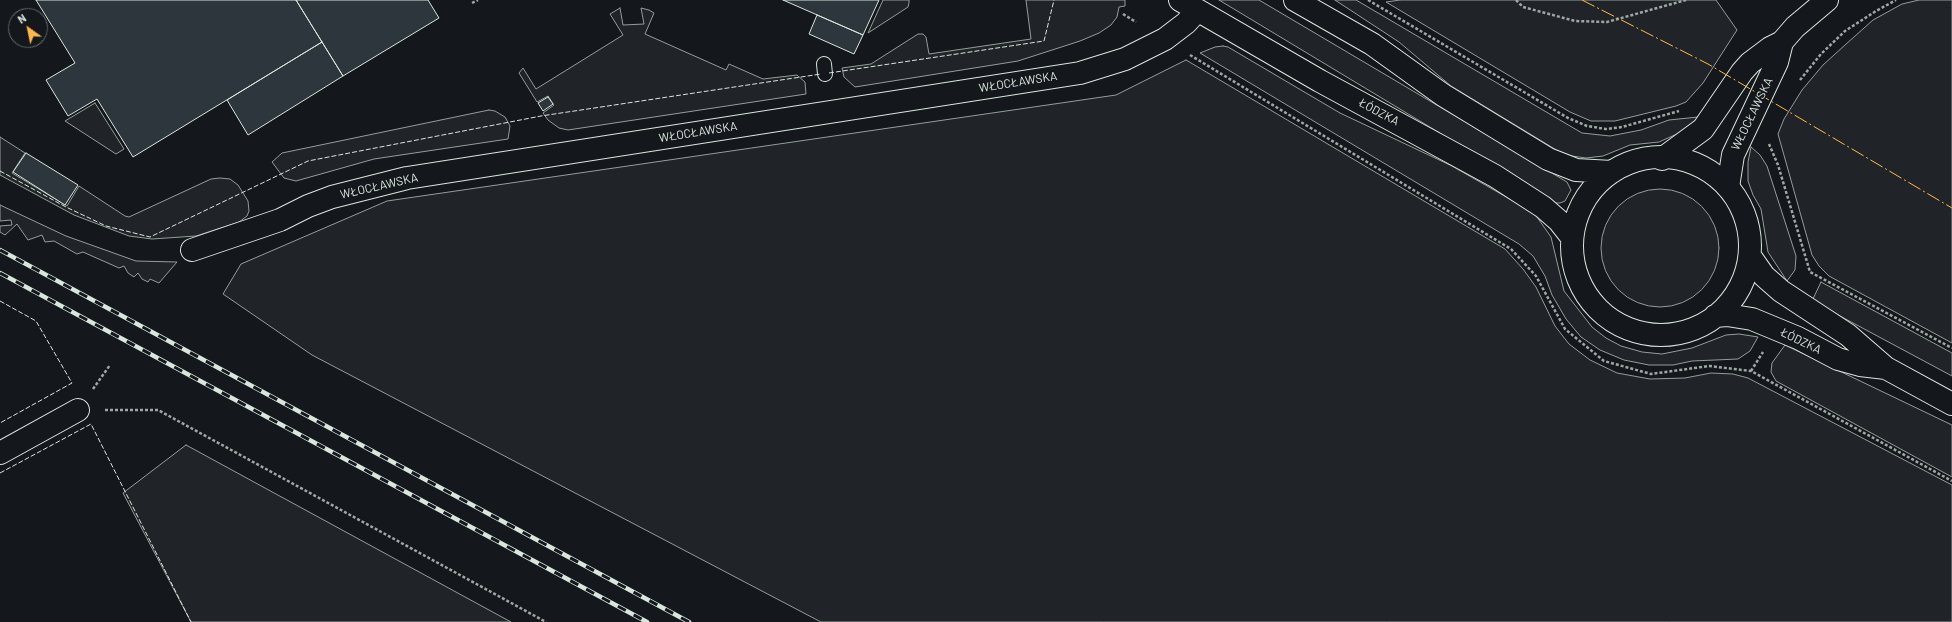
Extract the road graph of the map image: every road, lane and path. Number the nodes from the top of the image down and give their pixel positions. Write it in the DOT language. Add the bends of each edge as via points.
graph roads {
  1 [pos="478,0"];
  2 [pos="1295,0"];
  3 [pos="1368,0"];
  4 [pos="1372,0"];
  5 [pos="1516,0"];
  6 [pos="1686,0"];
  7 [pos="1827,0"];
  8 [pos="1896,0"];
  9 [pos="472,3"];
  10 [pos="1188,5"];
  11 [pos="1123,14"];
  12 [pos="1165,39"];
  13 [pos="1782,42"];
  14 [pos="1797,84"];
  15 [pos="1682,111"];
  16 [pos="1768,144"];
  17 [pos="1662,158"];
  18 [pos="1612,172"];
  19 [pos="1728,186"];
  20 [pos="1570,235"];
  21 [pos="192,250"];
  22 [pos="1750,256"];
  23 [pos="1715,316"];
  24 [pos="1952,348"];
  25 [pos="1886,368"];
  26 [pos="1952,404"];
  27 [pos="78,410"];
  28 [pos="0,453"];
  29 [pos="1952,480"];
  30 [pos="546,622"];
  1 -- 9 [label="path"];
  2 -- 18 [label="main road" via="1372,44 1443,94 1548,159 1576,170"];
  3 -- 4 [label="path"];
  3 -- 15 [label="path" via="1568,118 1587,126 1606,129 1622,127"];
  5 -- 6 [label="path" via="1523,6 1575,21 1607,22"];
  7 -- 13 [label="main road, WŁOCŁAWSKA"];
  8 -- 14 [label="path" via="1845,32 1821,54"];
  10 -- 12 [label="main road, WŁOCŁAWSKA" via="1186,23"];
  10 -- 20 [label="main road, ŁÓDZKA" via="1320,81 1495,176 1543,207"];
  11 -- 12 [label="path"];
  12 -- 21 [label="main road, WŁOCŁAWSKA" via="1125,59 1080,73 407,178 332,197 280,220"];
  12 -- 29 [label="path" via="1511,248 1536,276 1565,329 1604,361 1650,374 1709,366 1751,371"];
  13 -- 17 [label="main road, WŁOCŁAWSKA" via="1750,63 1703,129"];
  13 -- 19 [label="main road, WŁOCŁAWSKA" via="1777,62 1732,155"];
  16 -- 24 [label="path" via="1778,165 1810,272"];
  17 -- 18 [label="main road" via="1636,162"];
  17 -- 19 [label="main road" via="1696,164"];
  18 -- 20 [label="main road" via="1597,181 1590,190 1578,210"];
  19 -- 22 [label="main road" via="1747,217 1750,229"];
  20 -- 23 [label="main road" via="1572,262 1586,296 1602,312 1628,328 1646,334 1668,334 1689,330"];
  22 -- 23 [label="main road" via="1745,277 1733,300"];
  22 -- 25 [label="main road, ŁÓDZKA" via="1764,276 1781,291 1848,336"];
  23 -- 25 [label="main road, ŁÓDZKA" via="1752,319 1798,338 1838,359"];
  25 -- 26 [label="main road, ŁÓDZKA"];
  27 -- 28 [label="main road"];
  27 -- 30 [label="path" via="158,410"];
}
